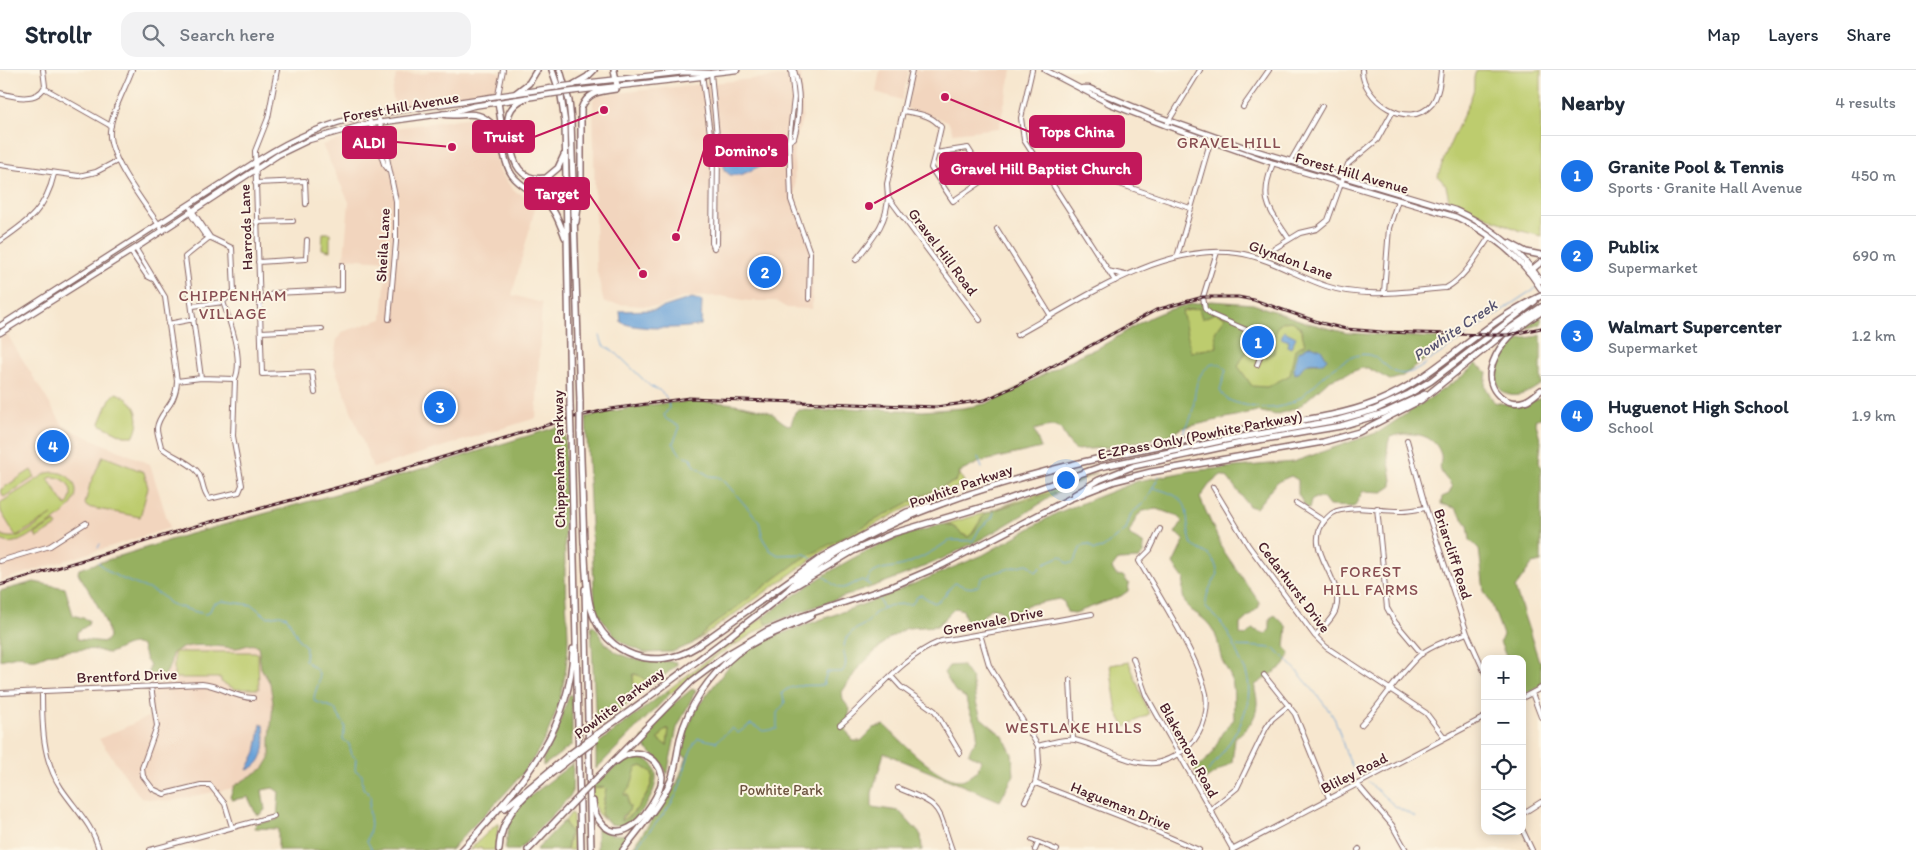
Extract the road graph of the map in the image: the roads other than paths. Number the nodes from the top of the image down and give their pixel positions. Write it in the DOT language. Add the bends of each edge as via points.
graph roads {
  1 [pos="43,70"];
  2 [pos="132,70"];
  3 [pos="277,70"];
  4 [pos="503,70"];
  5 [pos="537,70"];
  6 [pos="552,70"];
  7 [pos="560,70"];
  8 [pos="594,70"];
  9 [pos="614,70"];
  10 [pos="737,70"];
  11 [pos="793,70"];
  12 [pos="912,70"];
  13 [pos="1032,70"];
  14 [pos="1045,70"];
  15 [pos="1193,70"];
  16 [pos="1269,70"];
  17 [pos="1362,70"];
  18 [pos="1441,70"];
  19 [pos="1200,71"];
  20 [pos="702,73"];
  21 [pos="711,73"];
  22 [pos="616,80"];
  23 [pos="573,85"];
  24 [pos="44,88"];
  25 [pos="616,88"];
  26 [pos="1083,88"];
  27 [pos="516,92"];
  28 [pos="0,93"];
  29 [pos="498,95"];
  30 [pos="526,98"];
  31 [pos="498,102"];
  32 [pos="1322,106"];
  33 [pos="1243,107"];
  34 [pos="903,111"];
  35 [pos="1393,111"];
  36 [pos="378,114"];
  37 [pos="443,114"];
  38 [pos="368,116"];
  39 [pos="1168,120"];
  40 [pos="379,123"];
  41 [pos="370,124"];
  42 [pos="111,126"];
  43 [pos="1166,126"];
  44 [pos="1211,139"];
  45 [pos="504,150"];
  46 [pos="565,150"];
  47 [pos="934,153"];
  48 [pos="116,160"];
  49 [pos="256,162"];
  50 [pos="1290,162"];
  51 [pos="1273,163"];
  52 [pos="0,165"];
  53 [pos="1040,165"];
  54 [pos="256,170"];
  55 [pos="390,172"];
  56 [pos="54,174"];
  57 [pos="1342,181"];
  58 [pos="255,183"];
  59 [pos="888,197"];
  60 [pos="1398,200"];
  61 [pos="306,204"];
  62 [pos="189,206"];
  63 [pos="1190,208"];
  64 [pos="193,212"];
  65 [pos="293,221"];
  66 [pos="256,222"];
  67 [pos="159,225"];
  68 [pos="575,225"];
  69 [pos="997,229"];
  70 [pos="163,231"];
  71 [pos="1490,236"];
  72 [pos="210,237"];
  73 [pos="1289,239"];
  74 [pos="307,240"];
  75 [pos="0,241"];
  76 [pos="566,243"];
  77 [pos="1509,244"];
  78 [pos="134,250"];
  79 [pos="1217,252"];
  80 [pos="1541,255"];
  81 [pos="1177,257"];
  82 [pos="1259,258"];
  83 [pos="856,260"];
  84 [pos="258,262"];
  85 [pos="1541,262"];
  86 [pos="342,265"];
  87 [pos="1531,270"];
  88 [pos="1108,271"];
  89 [pos="1127,276"];
  90 [pos="1535,276"];
  91 [pos="1115,281"];
  92 [pos="1541,281"];
  93 [pos="1541,289"];
  94 [pos="1384,292"];
  95 [pos="1541,296"];
  96 [pos="260,298"];
  97 [pos="809,299"];
  98 [pos="222,302"];
  99 [pos="193,306"];
  100 [pos="1541,307"];
  101 [pos="1541,312"];
  102 [pos="1051,316"];
  103 [pos="194,319"];
  104 [pos="389,319"];
  105 [pos="980,320"];
  106 [pos="168,324"];
  107 [pos="0,326"];
  108 [pos="322,330"];
  109 [pos="261,332"];
  110 [pos="0,333"];
  111 [pos="1017,335"];
  112 [pos="1257,365"];
  113 [pos="201,378"];
  114 [pos="235,378"];
  115 [pos="177,381"];
  116 [pos="1541,390"];
  117 [pos="315,393"];
  118 [pos="1425,394"];
  119 [pos="1407,440"];
  120 [pos="1212,487"];
  121 [pos="1069,499"];
  122 [pos="1296,503"];
  123 [pos="940,504"];
  124 [pos="1377,508"];
  125 [pos="1426,508"];
  126 [pos="1324,521"];
  127 [pos="86,523"];
  128 [pos="1160,529"];
  129 [pos="573,541"];
  130 [pos="584,541"];
  131 [pos="0,562"];
  132 [pos="791,588"];
  133 [pos="822,610"];
  134 [pos="1092,614"];
  135 [pos="1467,633"];
  136 [pos="980,634"];
  137 [pos="1315,636"];
  138 [pos="1422,654"];
  139 [pos="1133,658"];
  140 [pos="1481,664"];
  141 [pos="1264,675"];
  142 [pos="891,676"];
  143 [pos="1070,680"];
  144 [pos="151,686"];
  145 [pos="1390,688"];
  146 [pos="1541,688"];
  147 [pos="42,691"];
  148 [pos="0,693"];
  149 [pos="1532,693"];
  150 [pos="1526,696"];
  151 [pos="253,698"];
  152 [pos="1289,705"];
  153 [pos="1541,717"];
  154 [pos="1481,719"];
  155 [pos="840,725"];
  156 [pos="1361,725"];
  157 [pos="1445,738"];
  158 [pos="1073,739"];
  159 [pos="1038,746"];
  160 [pos="960,753"];
  161 [pos="589,754"];
  162 [pos="1177,754"];
  163 [pos="570,757"];
  164 [pos="600,774"];
  165 [pos="1034,783"];
  166 [pos="1357,784"];
  167 [pos="898,788"];
  168 [pos="1329,798"];
  169 [pos="1025,801"];
  170 [pos="1541,802"];
  171 [pos="1210,810"];
  172 [pos="1526,811"];
  173 [pos="274,816"];
  174 [pos="561,816"];
  175 [pos="232,827"];
  176 [pos="478,834"];
  177 [pos="1525,835"];
  178 [pos="1032,840"];
  179 [pos="1038,842"];
  180 [pos="581,849"];
  181 [pos="99,850"];
  182 [pos="150,850"];
  183 [pos="462,850"];
  184 [pos="500,850"];
  185 [pos="528,850"];
  186 [pos="533,850"];
  187 [pos="591,850"];
  188 [pos="623,850"];
  189 [pos="952,850"];
  190 [pos="1035,850"];
  191 [pos="1057,850"];
  192 [pos="1199,850"];
  193 [pos="1233,850"];
  194 [pos="1406,850"];
  195 [pos="1532,850"];
  1 -- 24 [label="street"];
  2 -- 42 [label="street"];
  3 -- 49 [label="street, Harrods Lane" via="268,118 256,149"];
  4 -- 29 [label="street"];
  5 -- 27 [label="highway" via="530,83"];
  6 -- 46 [label="highway, Chippenham Parkway" via="563,109"];
  7 -- 68 [label="highway, Chippenham Parkway" via="571,114"];
  8 -- 23 [label="highway"];
  9 -- 22 [label="highway"];
  10 -- 21 [label="main road, Forest Hill Avenue"];
  11 -- 97 [label="street" via="799,113 794,138 789,141 791,206 810,253"];
  12 -- 34 [label="street, Gravel Hill Road"];
  13 -- 53 [label="street" via="1020,126 1024,140"];
  14 -- 26 [label="main road, Forest Hill Avenue"];
  15 -- 19 [label="street"];
  16 -- 33 [label="street"];
  17 -- 35 [label="street" via="1367,91"];
  18 -- 35 [label="street" via="1436,96 1424,111 1406,116"];
  19 -- 39 [label="street"];
  20 -- 21 [label="main road, Forest Hill Avenue"];
  20 -- 21 [label="street" via="713,148 714,248 717,244 718,147"];
  20 -- 22 [label="main road, Forest Hill Avenue"];
  20 -- 25 [label="main road, Forest Hill Avenue"];
  22 -- 23 [label="main road, Forest Hill Avenue"];
  22 -- 25 [label="highway"];
  23 -- 27 [label="main road, Forest Hill Avenue, bridge"];
  24 -- 28 [label="street" via="30,97"];
  24 -- 42 [label="street"];
  25 -- 30 [label="main road, Forest Hill Avenue, bridge"];
  25 -- 68 [label="highway" via="591,95 580,109 581,184"];
  26 -- 39 [label="main road, Forest Hill Avenue"];
  26 -- 43 [label="main road, Forest Hill Avenue" via="1086,93 1110,104"];
  27 -- 29 [label="main road, Forest Hill Avenue"];
  29 -- 31 [label="main road"];
  29 -- 36 [label="main road, Forest Hill Avenue"];
  30 -- 31 [label="main road, Forest Hill Avenue"];
  30 -- 46 [label="highway" via="514,106 508,121 512,156 518,170 532,178 549,177 558,168"];
  31 -- 37 [label="main road, Forest Hill Avenue"];
  31 -- 45 [label="highway"];
  32 -- 50 [label="street"];
  34 -- 47 [label="street" via="930,116 941,127"];
  34 -- 59 [label="street, Gravel Hill Road" via="887,184"];
  35 -- 57 [label="street" via="1378,140 1348,164"];
  36 -- 38 [label="main road, Forest Hill Avenue"];
  36 -- 40 [label="street, Sheila Lane"];
  37 -- 40 [label="main road, Forest Hill Avenue"];
  37 -- 45 [label="highway" via="483,117 496,128"];
  38 -- 41 [label="street, Sheila Lane"];
  38 -- 49 [label="main road, Forest Hill Avenue" via="304,134"];
  39 -- 43 [label="street"];
  39 -- 44 [label="main road, Forest Hill Avenue"];
  40 -- 41 [label="main road, Forest Hill Avenue"];
  40 -- 55 [label="street, Sheila Lane"];
  41 -- 54 [label="main road, Forest Hill Avenue" via="309,140"];
  41 -- 55 [label="street, Sheila Lane"];
  42 -- 48 [label="street" via="110,144"];
  43 -- 44 [label="main road, Forest Hill Avenue"];
  44 -- 50 [label="main road, Forest Hill Avenue"];
  44 -- 51 [label="main road, Forest Hill Avenue"];
  44 -- 63 [label="street"];
  45 -- 76 [label="highway" via="512,175 552,208"];
  46 -- 76 [label="highway, Chippenham Parkway"];
  47 -- 47 [label="street" via="931,168 953,202 987,178 968,148"];
  48 -- 56 [label="street" via="85,176"];
  48 -- 67 [label="street"];
  49 -- 54 [label="street, Harrods Lane"];
  49 -- 62 [label="main road, Forest Hill Avenue"];
  50 -- 57 [label="main road, Forest Hill Avenue"];
  51 -- 57 [label="main road, Forest Hill Avenue"];
  51 -- 73 [label="street" via="1264,194 1270,210"];
  52 -- 56 [label="street"];
  53 -- 63 [label="street" via="1058,163"];
  53 -- 88 [label="street"];
  54 -- 58 [label="street, Harrods Lane"];
  54 -- 64 [label="main road, Forest Hill Avenue"];
  55 -- 104 [label="street, Sheila Lane" via="397,216"];
  56 -- 75 [label="street" via="42,206"];
  57 -- 60 [label="main road, Forest Hill Avenue"];
  57 -- 73 [label="street" via="1328,220 1317,229"];
  57 -- 77 [label="main road, Forest Hill Avenue" via="1455,210 1486,226"];
  58 -- 61 [label="street" via="305,181"];
  58 -- 66 [label="street, Harrods Lane"];
  59 -- 83 [label="street, Gravel Hill Road" via="888,212 883,223"];
  59 -- 105 [label="street, Gravel Hill Road"];
  60 -- 71 [label="main road, Forest Hill Avenue" via="1456,217"];
  60 -- 94 [label="street" via="1389,228"];
  62 -- 64 [label="street"];
  62 -- 67 [label="main road, Forest Hill Avenue"];
  63 -- 81 [label="street"];
  64 -- 70 [label="main road, Forest Hill Avenue"];
  64 -- 72 [label="street"];
  65 -- 66 [label="street"];
  66 -- 84 [label="street, Harrods Lane"];
  67 -- 70 [label="street"];
  67 -- 107 [label="main road, Forest Hill Avenue"];
  68 -- 130 [label="highway, Chippenham Parkway, bridge"];
  69 -- 102 [label="street"];
  70 -- 78 [label="main road, Forest Hill Avenue"];
  71 -- 87 [label="main road, Forest Hill Avenue"];
  71 -- 94 [label="street, Glyndon Lane" via="1465,274 1446,288"];
  72 -- 98 [label="street" via="228,244 232,250 234,291"];
  72 -- 99 [label="street" via="185,257"];
  73 -- 82 [label="street"];
  74 -- 84 [label="street" via="308,257 304,259"];
  76 -- 129 [label="highway, Chippenham Parkway, bridge"];
  77 -- 80 [label="highway"];
  77 -- 87 [label="main road, Forest Hill Avenue"];
  78 -- 106 [label="street" via="147,276 163,290"];
  78 -- 110 [label="main road, Forest Hill Avenue"];
  79 -- 81 [label="street, Glyndon Lane"];
  79 -- 82 [label="street, Glyndon Lane"];
  79 -- 112 [label="street" via="1203,297 1204,309 1262,339 1264,346"];
  81 -- 89 [label="street, Glyndon Lane"];
  82 -- 94 [label="street, Glyndon Lane" via="1343,291"];
  84 -- 96 [label="street, Harrods Lane"];
  85 -- 87 [label="highway"];
  86 -- 96 [label="street" via="342,290 274,293"];
  87 -- 90 [label="main road, Forest Hill Avenue"];
  88 -- 89 [label="street"];
  88 -- 91 [label="street"];
  89 -- 91 [label="street, Glyndon Lane"];
  90 -- 92 [label="main road, Forest Hill Avenue"];
  90 -- 93 [label="main road, Forest Hill Avenue"];
  91 -- 102 [label="street, Glyndon Lane"];
  95 -- 123 [label="highway, Powhite Parkway" via="1498,320 1422,378 1365,406 1072,466"];
  95 -- 132 [label="highway, E-ZPass Only (Powhite Parkway)" via="1430,381 1380,407 1338,420 1100,467 888,536 848,554"];
  96 -- 109 [label="street, Harrods Lane"];
  98 -- 99 [label="street"];
  98 -- 114 [label="street" via="231,323 238,362"];
  99 -- 103 [label="street"];
  100 -- 118 [label="highway, Powhite Parkway"];
  101 -- 116 [label="highway" via="1507,339 1494,361 1490,379 1495,392 1509,401 1524,401"];
  102 -- 111 [label="street, Glyndon Lane"];
  103 -- 106 [label="street"];
  103 -- 113 [label="street"];
  106 -- 115 [label="street"];
  108 -- 109 [label="street"];
  109 -- 117 [label="street, Harrods Lane" via="262,374 312,372"];
  113 -- 114 [label="street"];
  113 -- 115 [label="street"];
  114 -- 115 [label="street" via="233,436 241,489 209,499 204,494 196,470 161,447 159,420 176,394"];
  118 -- 121 [label="highway, E-ZPass Only (Powhite Parkway)" via="1348,425 1128,467 1087,486"];
  118 -- 121 [label="highway, Powhite Parkway" via="1408,408 1345,436 1144,473"];
  119 -- 125 [label="street, Briarcliff Road"];
  120 -- 137 [label="street, Cedarhurst Drive" via="1248,545"];
  121 -- 133 [label="highway, Powhite Parkway" via="942,565"];
  122 -- 126 [label="street"];
  123 -- 130 [label="highway" via="908,512 832,552 799,572 696,647 664,659 644,659 629,654 602,631 590,604"];
  123 -- 132 [label="highway, Powhite Parkway" via="865,539 813,569"];
  124 -- 125 [label="street" via="1402,512"];
  124 -- 126 [label="street" via="1344,509 1332,512"];
  124 -- 138 [label="street" via="1387,608"];
  125 -- 135 [label="street, Briarcliff Road"];
  126 -- 137 [label="street" via="1317,532 1318,545 1338,592 1336,610"];
  127 -- 131 [label="street" via="50,546"];
  128 -- 162 [label="street" via="1150,550 1139,561 1185,643 1205,687 1207,704 1204,721 1195,740"];
  129 -- 176 [label="highway" via="573,652 563,704 550,738 529,773"];
  129 -- 180 [label="highway, Chippenham Parkway"];
  130 -- 161 [label="highway, Chippenham Parkway"];
  132 -- 163 [label="highway, Powhite Parkway, bridge"];
  133 -- 164 [label="highway, Powhite Parkway" via="766,632 712,664"];
  133 -- 188 [label="highway" via="745,648 708,682 685,723 668,788"];
  134 -- 136 [label="street, Greenvale Drive"];
  135 -- 138 [label="street"];
  135 -- 140 [label="street, Briarcliff Road"];
  136 -- 142 [label="street, Greenvale Drive" via="927,647"];
  136 -- 159 [label="street" via="989,665"];
  137 -- 145 [label="street, Cedarhurst Drive" via="1326,647"];
  138 -- 145 [label="street"];
  139 -- 162 [label="street, Blakemore Road" via="1146,695"];
  141 -- 152 [label="street"];
  142 -- 155 [label="street, Greenvale Drive"];
  142 -- 160 [label="street" via="935,711"];
  143 -- 158 [label="street"];
  144 -- 147 [label="street, Brentford Drive"];
  144 -- 151 [label="street, Brentford Drive" via="206,684 240,697"];
  144 -- 175 [label="street" via="157,726 142,768 143,776 153,790 161,794 210,786 224,804"];
  145 -- 156 [label="street"];
  145 -- 157 [label="street, Cedarhurst Drive" via="1426,713"];
  146 -- 149 [label="street"];
  147 -- 148 [label="street, Brentford Drive"];
  147 -- 181 [label="street" via="44,739 52,770 89,825"];
  149 -- 150 [label="street"];
  149 -- 153 [label="street"];
  152 -- 168 [label="street" via="1306,736"];
  152 -- 171 [label="street" via="1272,718 1237,788"];
  154 -- 157 [label="street, Bliley Road"];
  157 -- 166 [label="street, Bliley Road"];
  158 -- 159 [label="street"];
  158 -- 162 [label="street" via="1141,761 1156,763"];
  159 -- 165 [label="street" via="1039,764"];
  161 -- 164 [label="highway" via="594,813 599,822 609,829 621,831 634,826 662,785 659,766 641,753 627,754"];
  161 -- 187 [label="highway, Chippenham Parkway"];
  162 -- 171 [label="street, Blakemore Road"];
  163 -- 176 [label="highway, Powhite Parkway" via="517,797"];
  163 -- 184 [label="highway" via="512,809 502,830"];
  164 -- 174 [label="highway, Powhite Parkway, bridge"];
  165 -- 169 [label="street"];
  165 -- 192 [label="street, Hagueman Drive"];
  166 -- 168 [label="street, Bliley Road"];
  166 -- 194 [label="street" via="1392,825"];
  167 -- 189 [label="street" via="937,808"];
  168 -- 193 [label="street, Bliley Road"];
  170 -- 172 [label="street"];
  171 -- 193 [label="street, Blakemore Road"];
  173 -- 175 [label="street"];
  174 -- 185 [label="highway, Powhite Parkway"];
  174 -- 186 [label="highway"];
  175 -- 182 [label="street"];
  176 -- 183 [label="highway, Powhite Parkway"];
  177 -- 195 [label="street"];
  178 -- 179 [label="street"];
  179 -- 190 [label="street"];
  179 -- 191 [label="street"];
}
